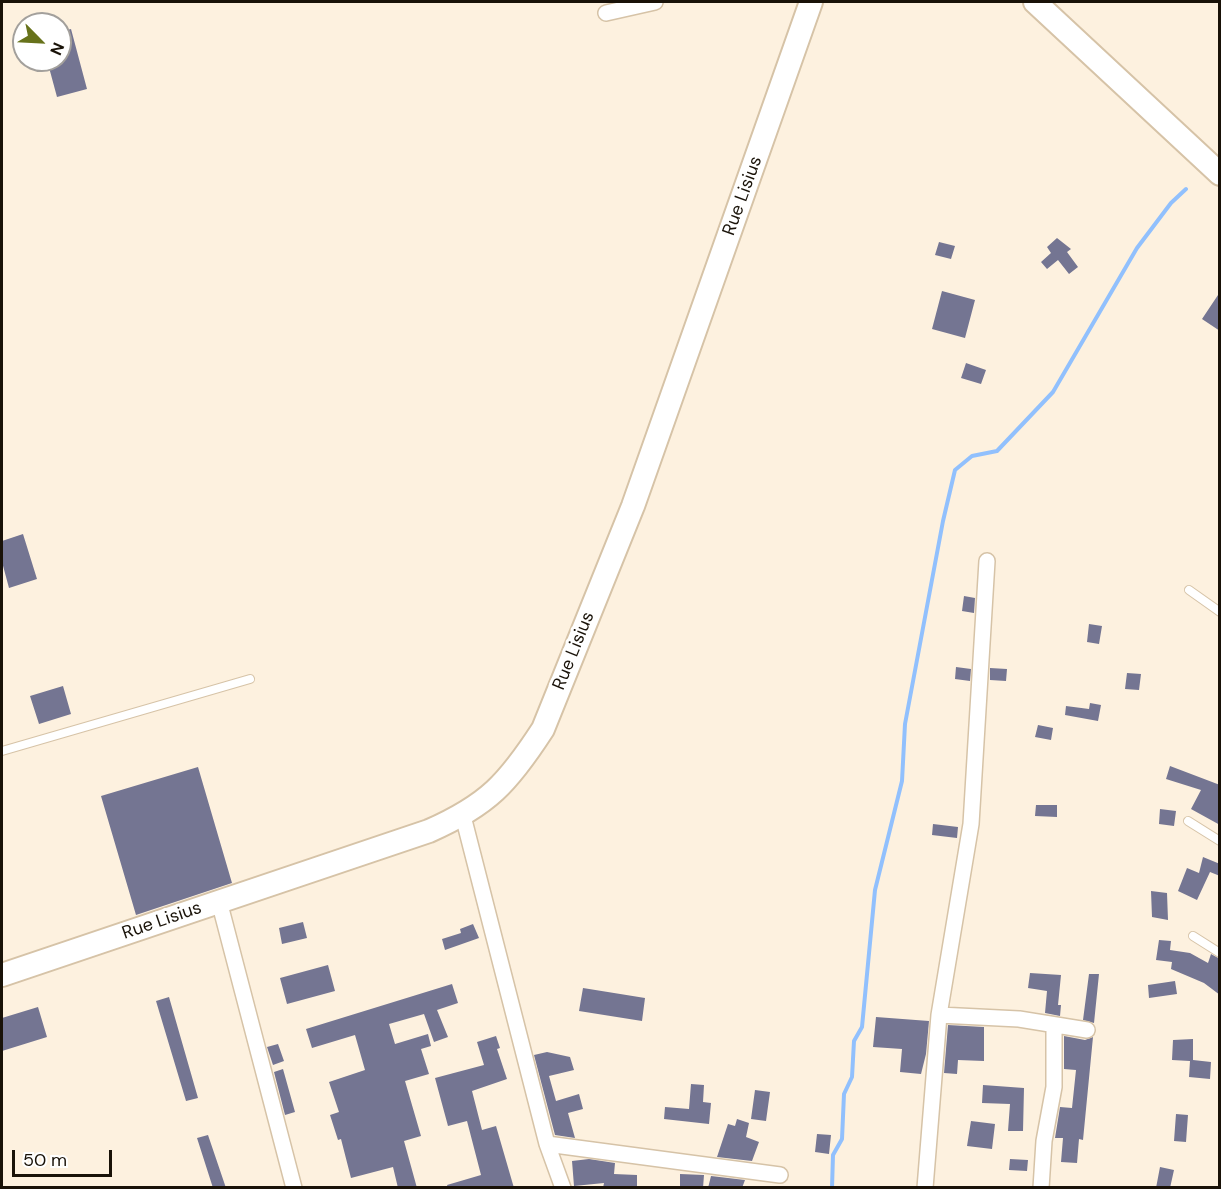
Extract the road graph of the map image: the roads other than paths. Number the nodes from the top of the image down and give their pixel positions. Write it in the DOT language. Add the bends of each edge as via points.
graph roads {
  1 [pos="655,2"];
  2 [pos="811,2"];
  3 [pos="1035,2"];
  4 [pos="606,14"];
  5 [pos="1219,173"];
  6 [pos="987,561"];
  7 [pos="1189,590"];
  8 [pos="1220,612"];
  9 [pos="250,679"];
  10 [pos="2,751"];
  11 [pos="1188,821"];
  12 [pos="465,825"];
  13 [pos="1220,841"];
  14 [pos="219,902"];
  15 [pos="1193,936"];
  16 [pos="1220,953"];
  17 [pos="2,975"];
  18 [pos="939,1015"];
  19 [pos="1054,1026"];
  20 [pos="1087,1030"];
  21 [pos="547,1144"];
  22 [pos="780,1175"];
  23 [pos="294,1188"];
  24 [pos="563,1188"];
  25 [pos="925,1188"];
  26 [pos="1041,1188"];
  1 -- 4 [label="street"];
  2 -- 12 [label="street, Rue Lisius" via="640,486 543,729 524,759"];
  3 -- 5 [label="street"];
  6 -- 18 [label="street" via="971,824"];
  7 -- 8 [label="lane"];
  9 -- 10 [label="lane"];
  11 -- 13 [label="lane"];
  12 -- 14 [label="street, Rue Lisius" via="429,831"];
  12 -- 21 [label="street"];
  14 -- 17 [label="street, Rue Lisius"];
  14 -- 23 [label="street"];
  15 -- 16 [label="lane"];
  18 -- 19 [label="street" via="1019,1019"];
  18 -- 25 [label="street"];
  19 -- 20 [label="street"];
  19 -- 26 [label="street" via="1054,1087 1044,1141"];
  21 -- 22 [label="street"];
  21 -- 24 [label="street"];
}
